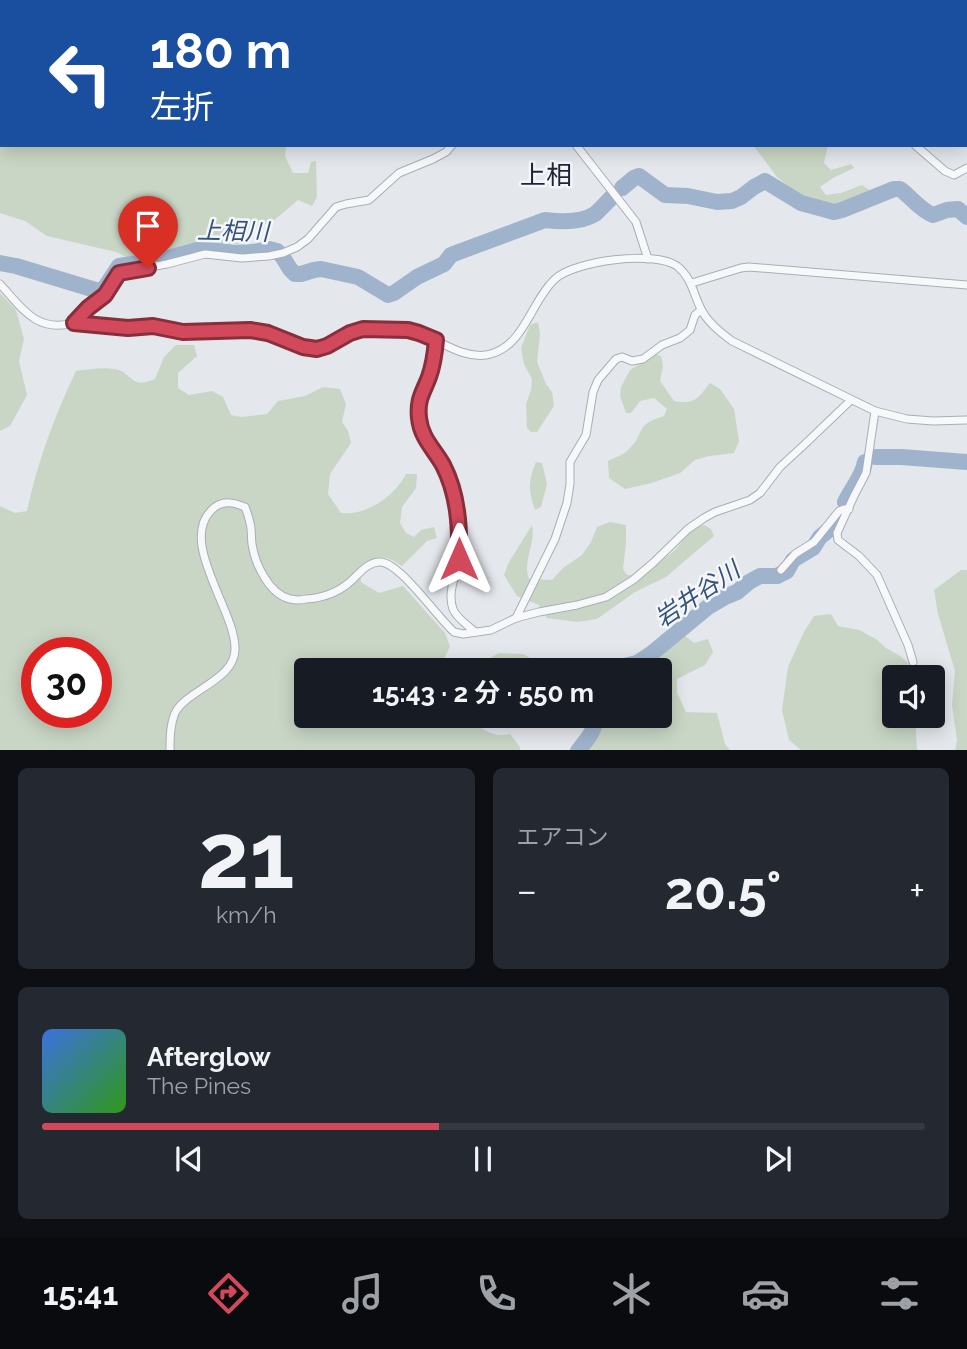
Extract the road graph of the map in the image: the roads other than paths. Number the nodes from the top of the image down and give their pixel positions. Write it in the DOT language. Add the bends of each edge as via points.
graph roads {
  1 [pos="450,147"];
  2 [pos="578,147"];
  3 [pos="917,147"];
  4 [pos="967,168"];
  5 [pos="648,259"];
  6 [pos="0,284"];
  7 [pos="692,284"];
  8 [pos="967,285"];
  9 [pos="701,310"];
  10 [pos="74,323"];
  11 [pos="436,340"];
  12 [pos="851,400"];
  13 [pos="875,411"];
  14 [pos="967,420"];
  15 [pos="849,509"];
  16 [pos="781,570"];
  17 [pos="516,618"];
  18 [pos="475,632"];
  19 [pos="913,662"];
  20 [pos="170,750"];
  1 -- 10 [label="street" via="399,173 369,200 336,207 297,247 242,258 205,254 119,273 105,295"];
  2 -- 5 [label="street" via="636,222"];
  3 -- 4 [label="street" via="945,171 954,174"];
  5 -- 7 [label="street" via="676,266"];
  5 -- 11 [label="street" via="631,257 562,273 512,343 501,350 473,355"];
  6 -- 10 [label="street" via="36,320 52,325"];
  7 -- 8 [label="street" via="749,267"];
  7 -- 9 [label="street"];
  9 -- 12 [label="street" via="732,341"];
  9 -- 17 [label="street" via="680,338 643,359 616,359 598,380 586,435 570,463 570,484 555,538"];
  10 -- 11 [label="street" via="153,326 183,332 250,330 317,349 363,329 408,330"];
  11 -- 18 [label="street" via="419,416 427,442 450,479 456,503 459,559 452,607"];
  12 -- 13 [label="street"];
  12 -- 17 [label="street" via="780,467 760,493 688,528 633,580 606,597"];
  13 -- 14 [label="street" via="907,419"];
  13 -- 15 [label="street" via="866,473"];
  15 -- 16 [label="street" via="839,511 814,542"];
  15 -- 19 [label="street" via="838,540 877,575"];
  17 -- 18 [label="street"];
  18 -- 20 [label="street" via="454,632 406,579 382,562 369,564 323,598 291,600 265,579 245,508 234,502 218,505 205,516 202,545 232,629 234,659 176,711"];
}
